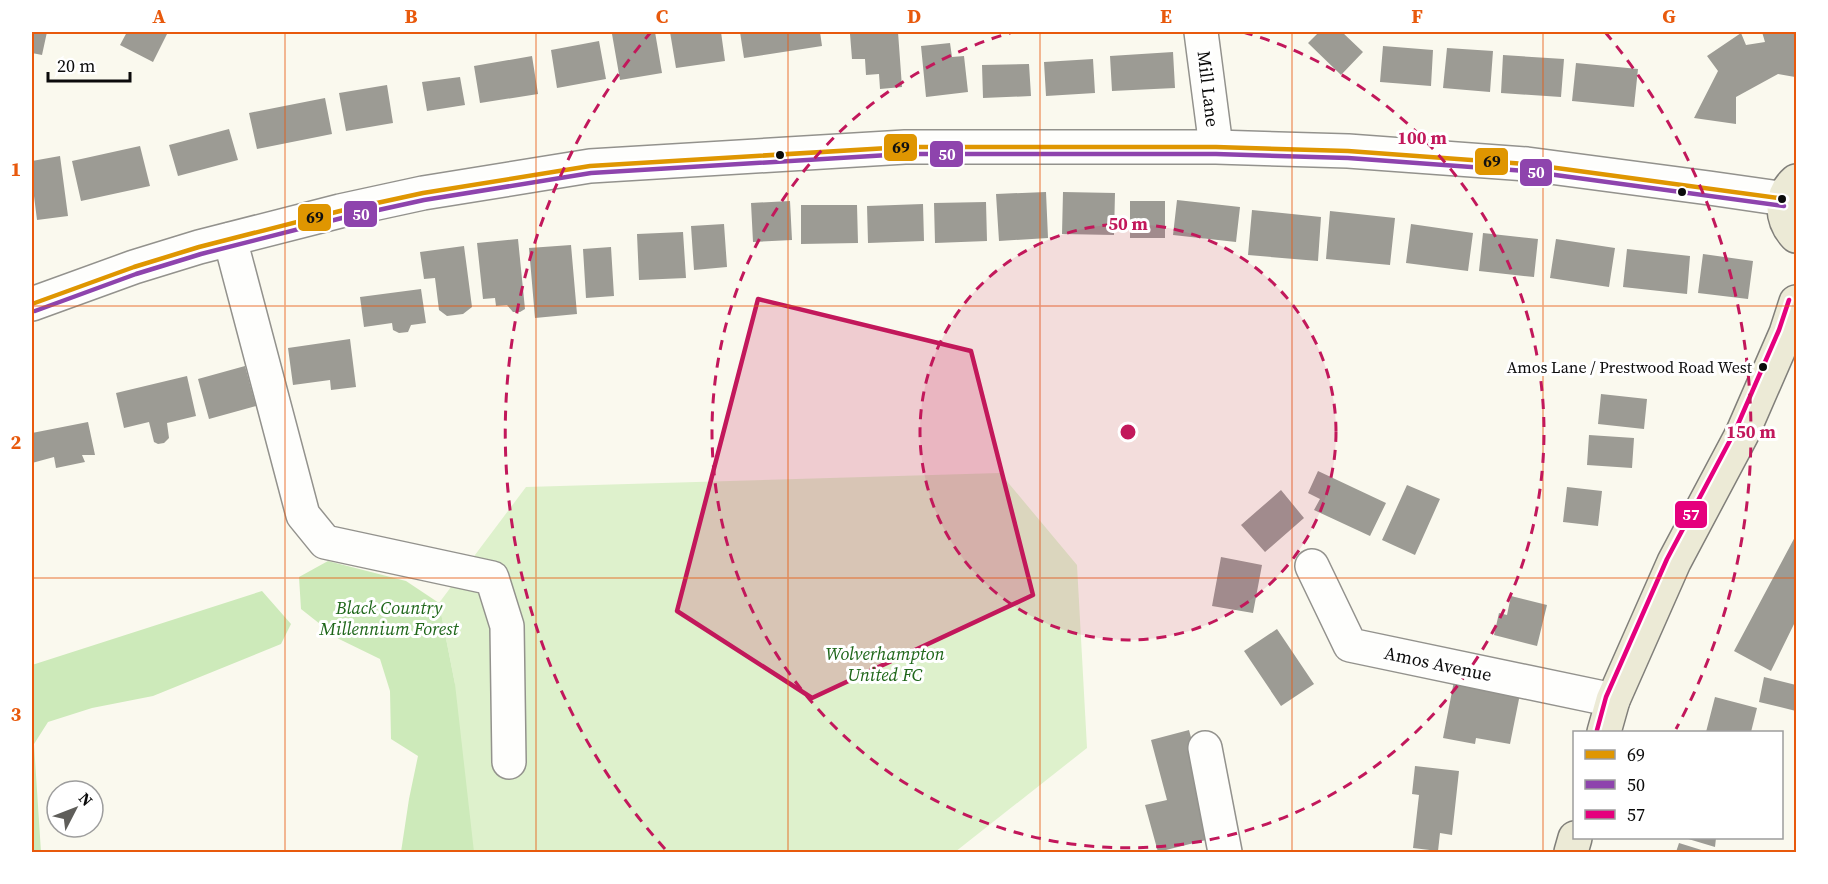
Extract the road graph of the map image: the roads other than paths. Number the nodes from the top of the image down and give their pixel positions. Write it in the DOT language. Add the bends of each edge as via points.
graph roads {
  1 [pos="1201,32"];
  2 [pos="1215,147"];
  3 [pos="1791,190"];
  4 [pos="1797,236"];
  5 [pos="230,239"];
  6 [pos="32,304"];
  7 [pos="1795,310"];
  8 [pos="1312,566"];
  9 [pos="1613,700"];
  10 [pos="1604,731"];
  11 [pos="1205,748"];
  12 [pos="509,762"];
  13 [pos="1225,852"];
  1 -- 2 [label="street, Mill Lane"];
  2 -- 3 [label="street" via="1348,151 1527,164 1709,188"];
  2 -- 5 [label="street" via="905,147 590,166 423,193"];
  3 -- 4 [label="main road" via="1784,211"];
  5 -- 6 [label="street" via="134,267"];
  5 -- 12 [label="street" via="303,515 325,542 492,578 507,626"];
  7 -- 9 [label="main road" via="1742,434 1674,562"];
  8 -- 9 [label="street, Amos Avenue" via="1350,645"];
  9 -- 10 [label="main road"];
  11 -- 13 [label="street"];
}
